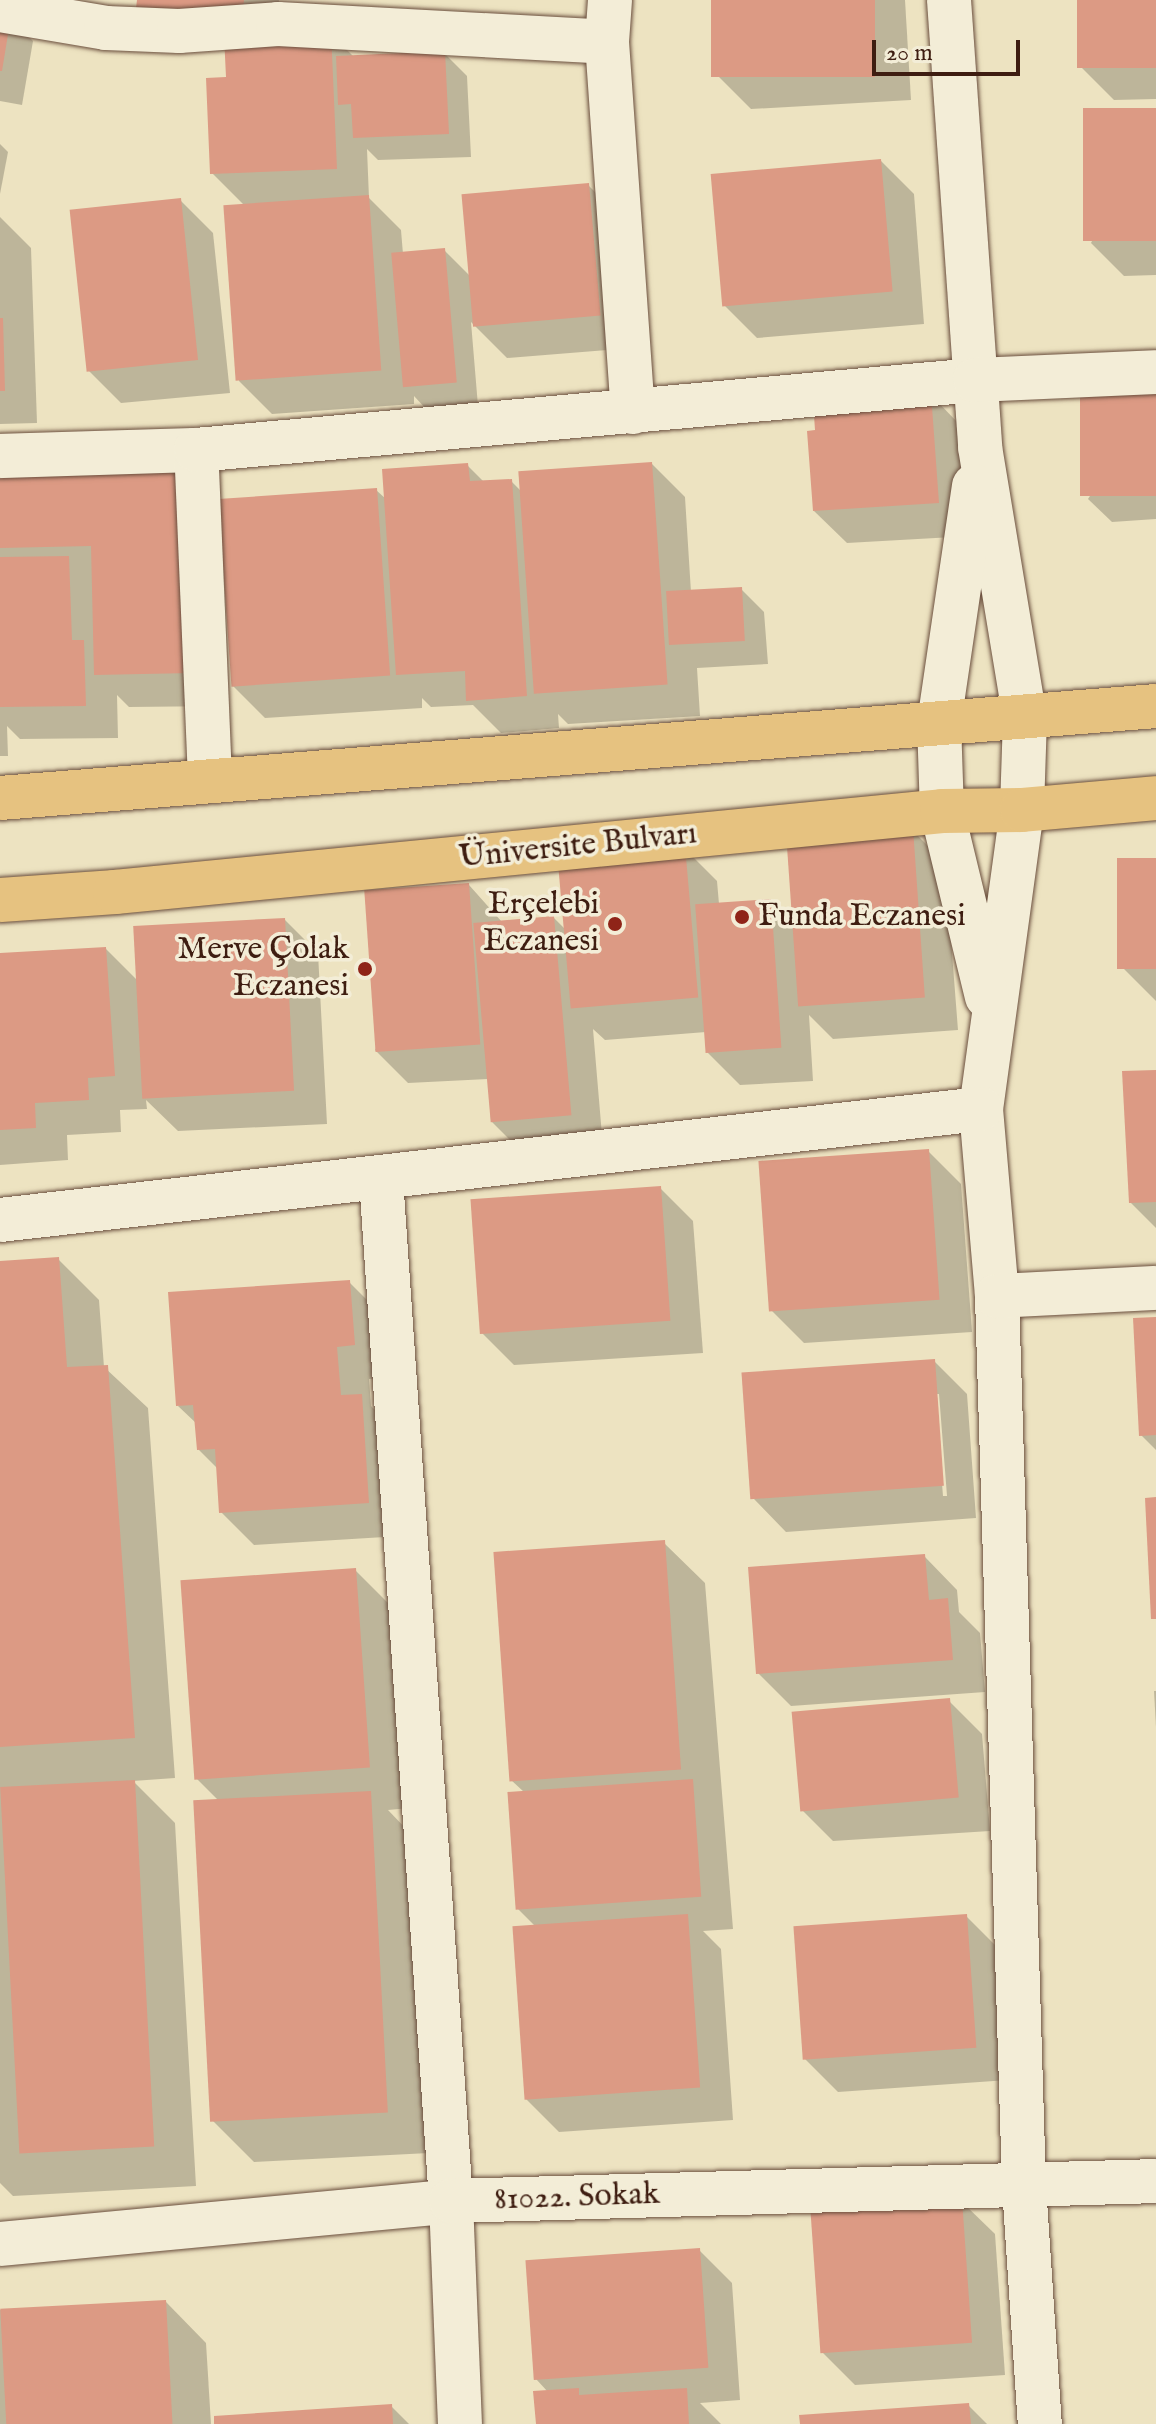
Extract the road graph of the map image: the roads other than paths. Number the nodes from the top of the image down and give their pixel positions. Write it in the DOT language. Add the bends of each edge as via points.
graph roads {
  1 [pos="949,0"];
  2 [pos="0,10"];
  3 [pos="108,14"];
  4 [pos="608,21"];
  5 [pos="1156,372"];
  6 [pos="975,380"];
  7 [pos="633,412"];
  8 [pos="980,447"];
  9 [pos="196,450"];
  10 [pos="0,456"];
  11 [pos="1156,706"];
  12 [pos="1025,718"];
  13 [pos="939,722"];
  14 [pos="210,779"];
  15 [pos="0,798"];
  16 [pos="1156,798"];
  17 [pos="1022,810"];
  18 [pos="942,811"];
  19 [pos="0,900"];
  20 [pos="993,1022"];
  21 [pos="981,1109"];
  22 [pos="381,1179"];
  23 [pos="0,1220"];
  24 [pos="1156,1288"];
  25 [pos="997,1296"];
  26 [pos="1156,2181"];
  27 [pos="1024,2186"];
  28 [pos="451,2201"];
  29 [pos="0,2244"];
  30 [pos="460,2424"];
  31 [pos="1040,2424"];
  1 -- 6 [label="street"];
  2 -- 3 [label="street"];
  3 -- 4 [label="street" via="179,31 278,24"];
  4 -- 7 [label="street"];
  5 -- 6 [label="street"];
  6 -- 7 [label="street"];
  6 -- 8 [label="street"];
  7 -- 9 [label="street"];
  8 -- 12 [label="street"];
  8 -- 13 [label="street"];
  9 -- 10 [label="street"];
  9 -- 14 [label="street"];
  11 -- 12 [label="main road"];
  12 -- 13 [label="main road"];
  12 -- 17 [label="street"];
  13 -- 14 [label="main road"];
  13 -- 18 [label="street"];
  14 -- 15 [label="main road"];
  16 -- 17 [label="main road, Üniversite Bulvarı"];
  17 -- 18 [label="main road, Üniversite Bulvarı"];
  17 -- 20 [label="street"];
  18 -- 19 [label="main road, Üniversite Bulvarı"];
  18 -- 20 [label="street"];
  20 -- 21 [label="street"];
  21 -- 22 [label="street"];
  21 -- 25 [label="street"];
  22 -- 23 [label="street"];
  22 -- 28 [label="street"];
  24 -- 25 [label="street"];
  25 -- 27 [label="street"];
  26 -- 27 [label="street, 81022. Sokak"];
  27 -- 28 [label="street, 81022. Sokak"];
  27 -- 31 [label="street"];
  28 -- 29 [label="street, 81022. Sokak"];
  28 -- 30 [label="street"];
}
